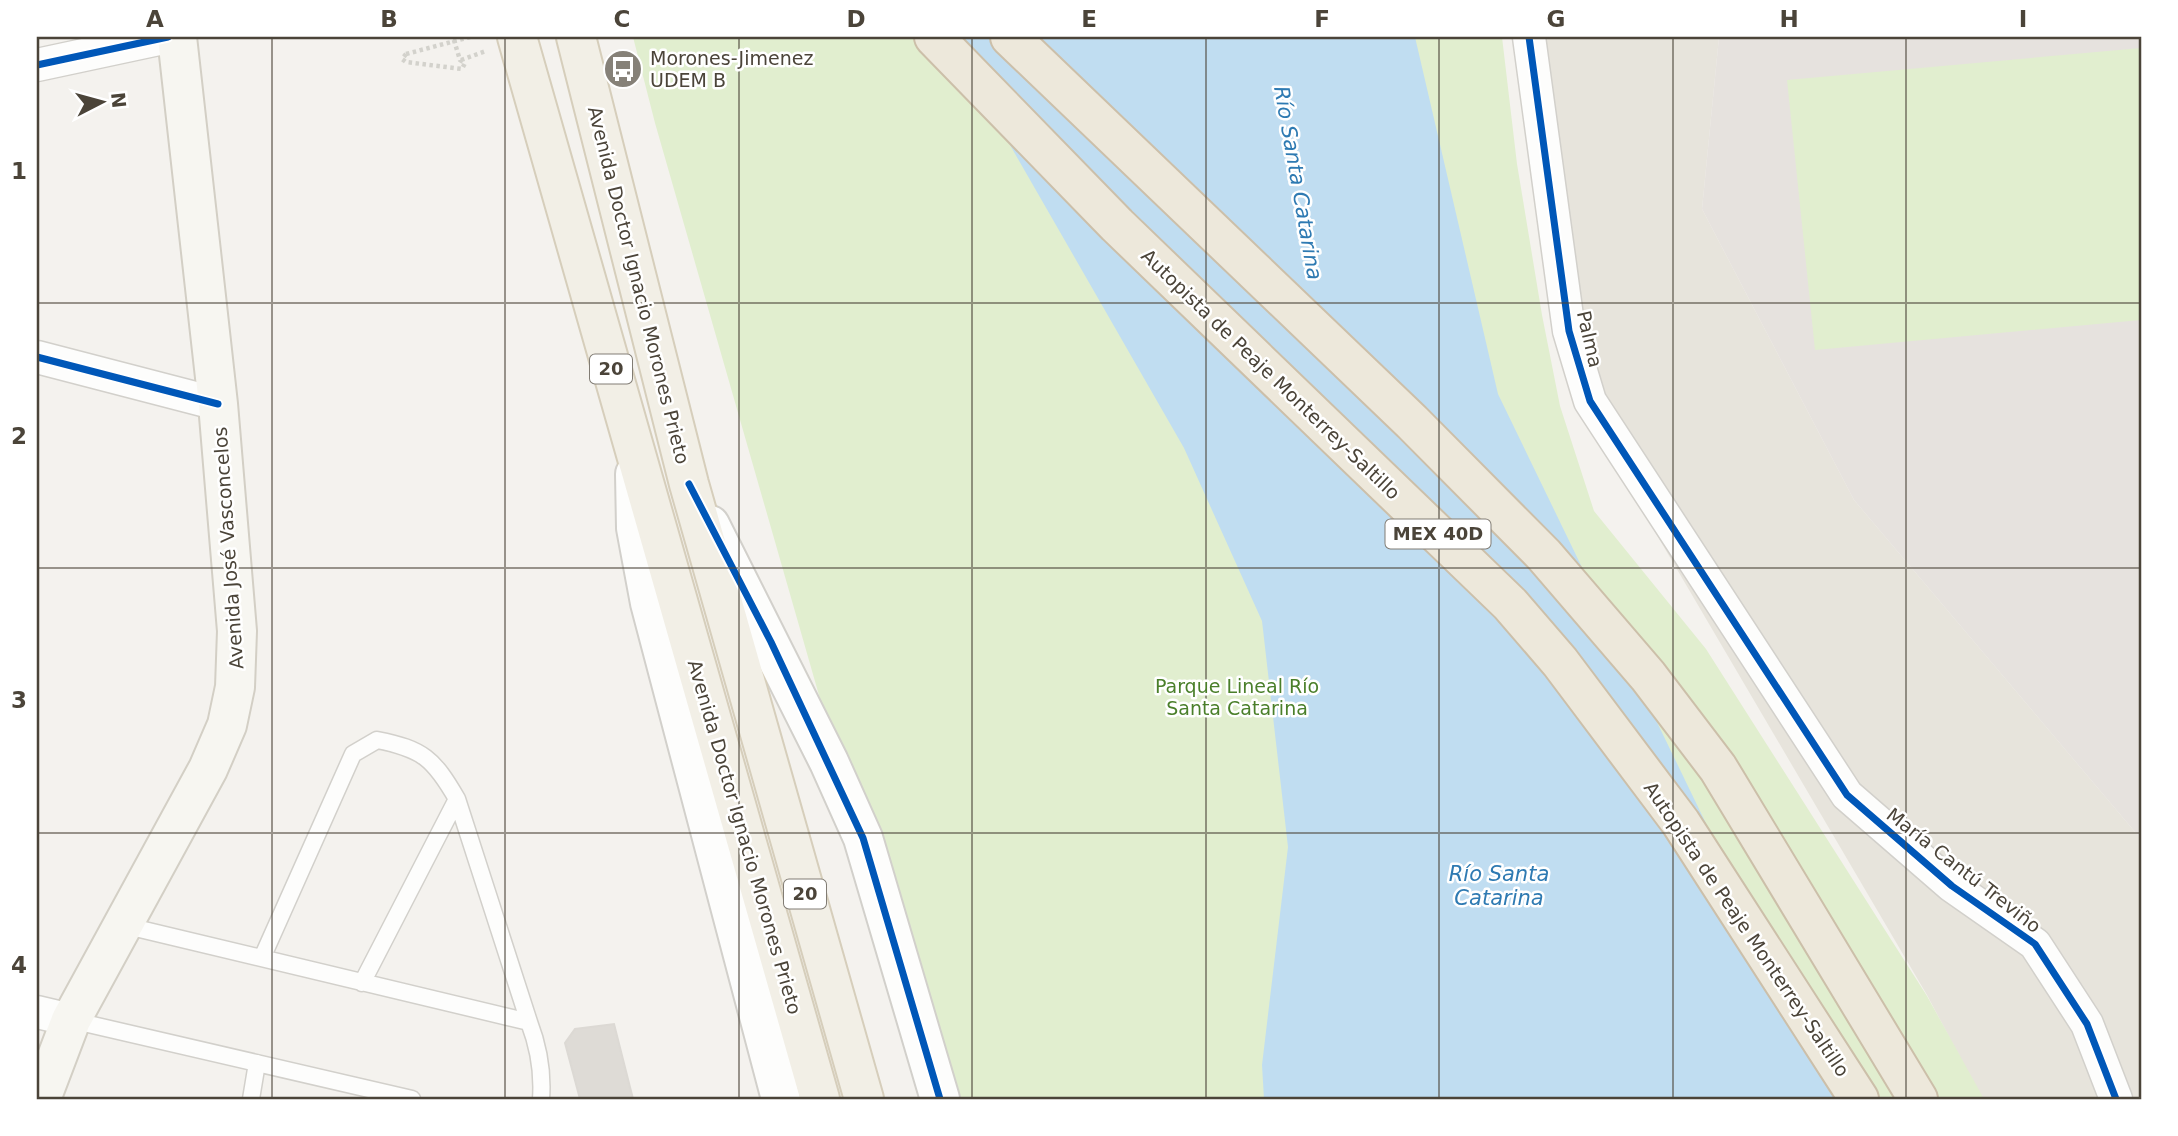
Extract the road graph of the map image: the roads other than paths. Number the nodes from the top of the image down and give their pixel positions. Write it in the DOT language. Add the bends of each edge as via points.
graph roads {
  1 [pos="168,37"];
  2 [pos="177,37"];
  3 [pos="517,37"];
  4 [pos="576,37"];
  5 [pos="934,37"];
  6 [pos="1010,37"];
  7 [pos="1529,37"];
  8 [pos="37,65"];
  9 [pos="37,357"];
  10 [pos="218,404"];
  11 [pos="635,454"];
  12 [pos="689,484"];
  13 [pos="1724,610"];
  14 [pos="457,799"];
  15 [pos="121,925"];
  16 [pos="262,958"];
  17 [pos="362,983"];
  18 [pos="54,1016"];
  19 [pos="529,1022"];
  20 [pos="257,1063"];
  21 [pos="41,1099"];
  22 [pos="251,1099"];
  23 [pos="412,1099"];
  24 [pos="541,1099"];
  25 [pos="781,1099"];
  26 [pos="820,1099"];
  27 [pos="864,1099"];
  28 [pos="940,1099"];
  29 [pos="1859,1099"];
  30 [pos="1918,1099"];
  31 [pos="2116,1099"];
  1 -- 8 [label="street"];
  2 -- 10 [label="main road, Avenida José Vasconcelos"];
  3 -- 11 [label="main road, Avenida Doctor Ignacio Morones Prieto / 20"];
  4 -- 12 [label="main road, Avenida Doctor Ignacio Morones Prieto / 20"];
  5 -- 29 [label="highway, Autopista de Peaje Monterrey-Saltillo / MEX 40D" via="1117,225 1510,604 1682,823"];
  6 -- 30 [label="highway, MEX 40D" via="1431,441 1544,555 1648,676 1718,768"];
  7 -- 13 [label="street, Palma" via="1569,331 1590,401"];
  9 -- 10 [label="street"];
  10 -- 15 [label="main road, Avenida José Vasconcelos" via="237,631 235,687 227,725 208,769"];
  11 -- 25 [label="street, Avenida Doctor Ignacio Morones Prieto / 20" via="636,528 650,603"];
  11 -- 26 [label="main road, Avenida Doctor Ignacio Morones Prieto / 20"];
  12 -- 27 [label="main road, Avenida Doctor Ignacio Morones Prieto / 20"];
  12 -- 28 [label="street, 20" via="771,642 863,838"];
  13 -- 31 [label="street, María Cantú Treviño" via="1847,795 1952,886 2035,944 2087,1024"];
  14 -- 16 [label="lane" via="441,772 411,747 377,740 353,754"];
  14 -- 17 [label="lane"];
  14 -- 19 [label="lane"];
  15 -- 16 [label="lane"];
  15 -- 18 [label="main road, Avenida José Vasconcelos"];
  16 -- 17 [label="lane"];
  17 -- 19 [label="lane"];
  18 -- 20 [label="lane"];
  18 -- 21 [label="main road, Avenida José Vasconcelos"];
  19 -- 24 [label="lane" via="538,1044"];
  20 -- 22 [label="lane"];
  20 -- 23 [label="lane"];
}
